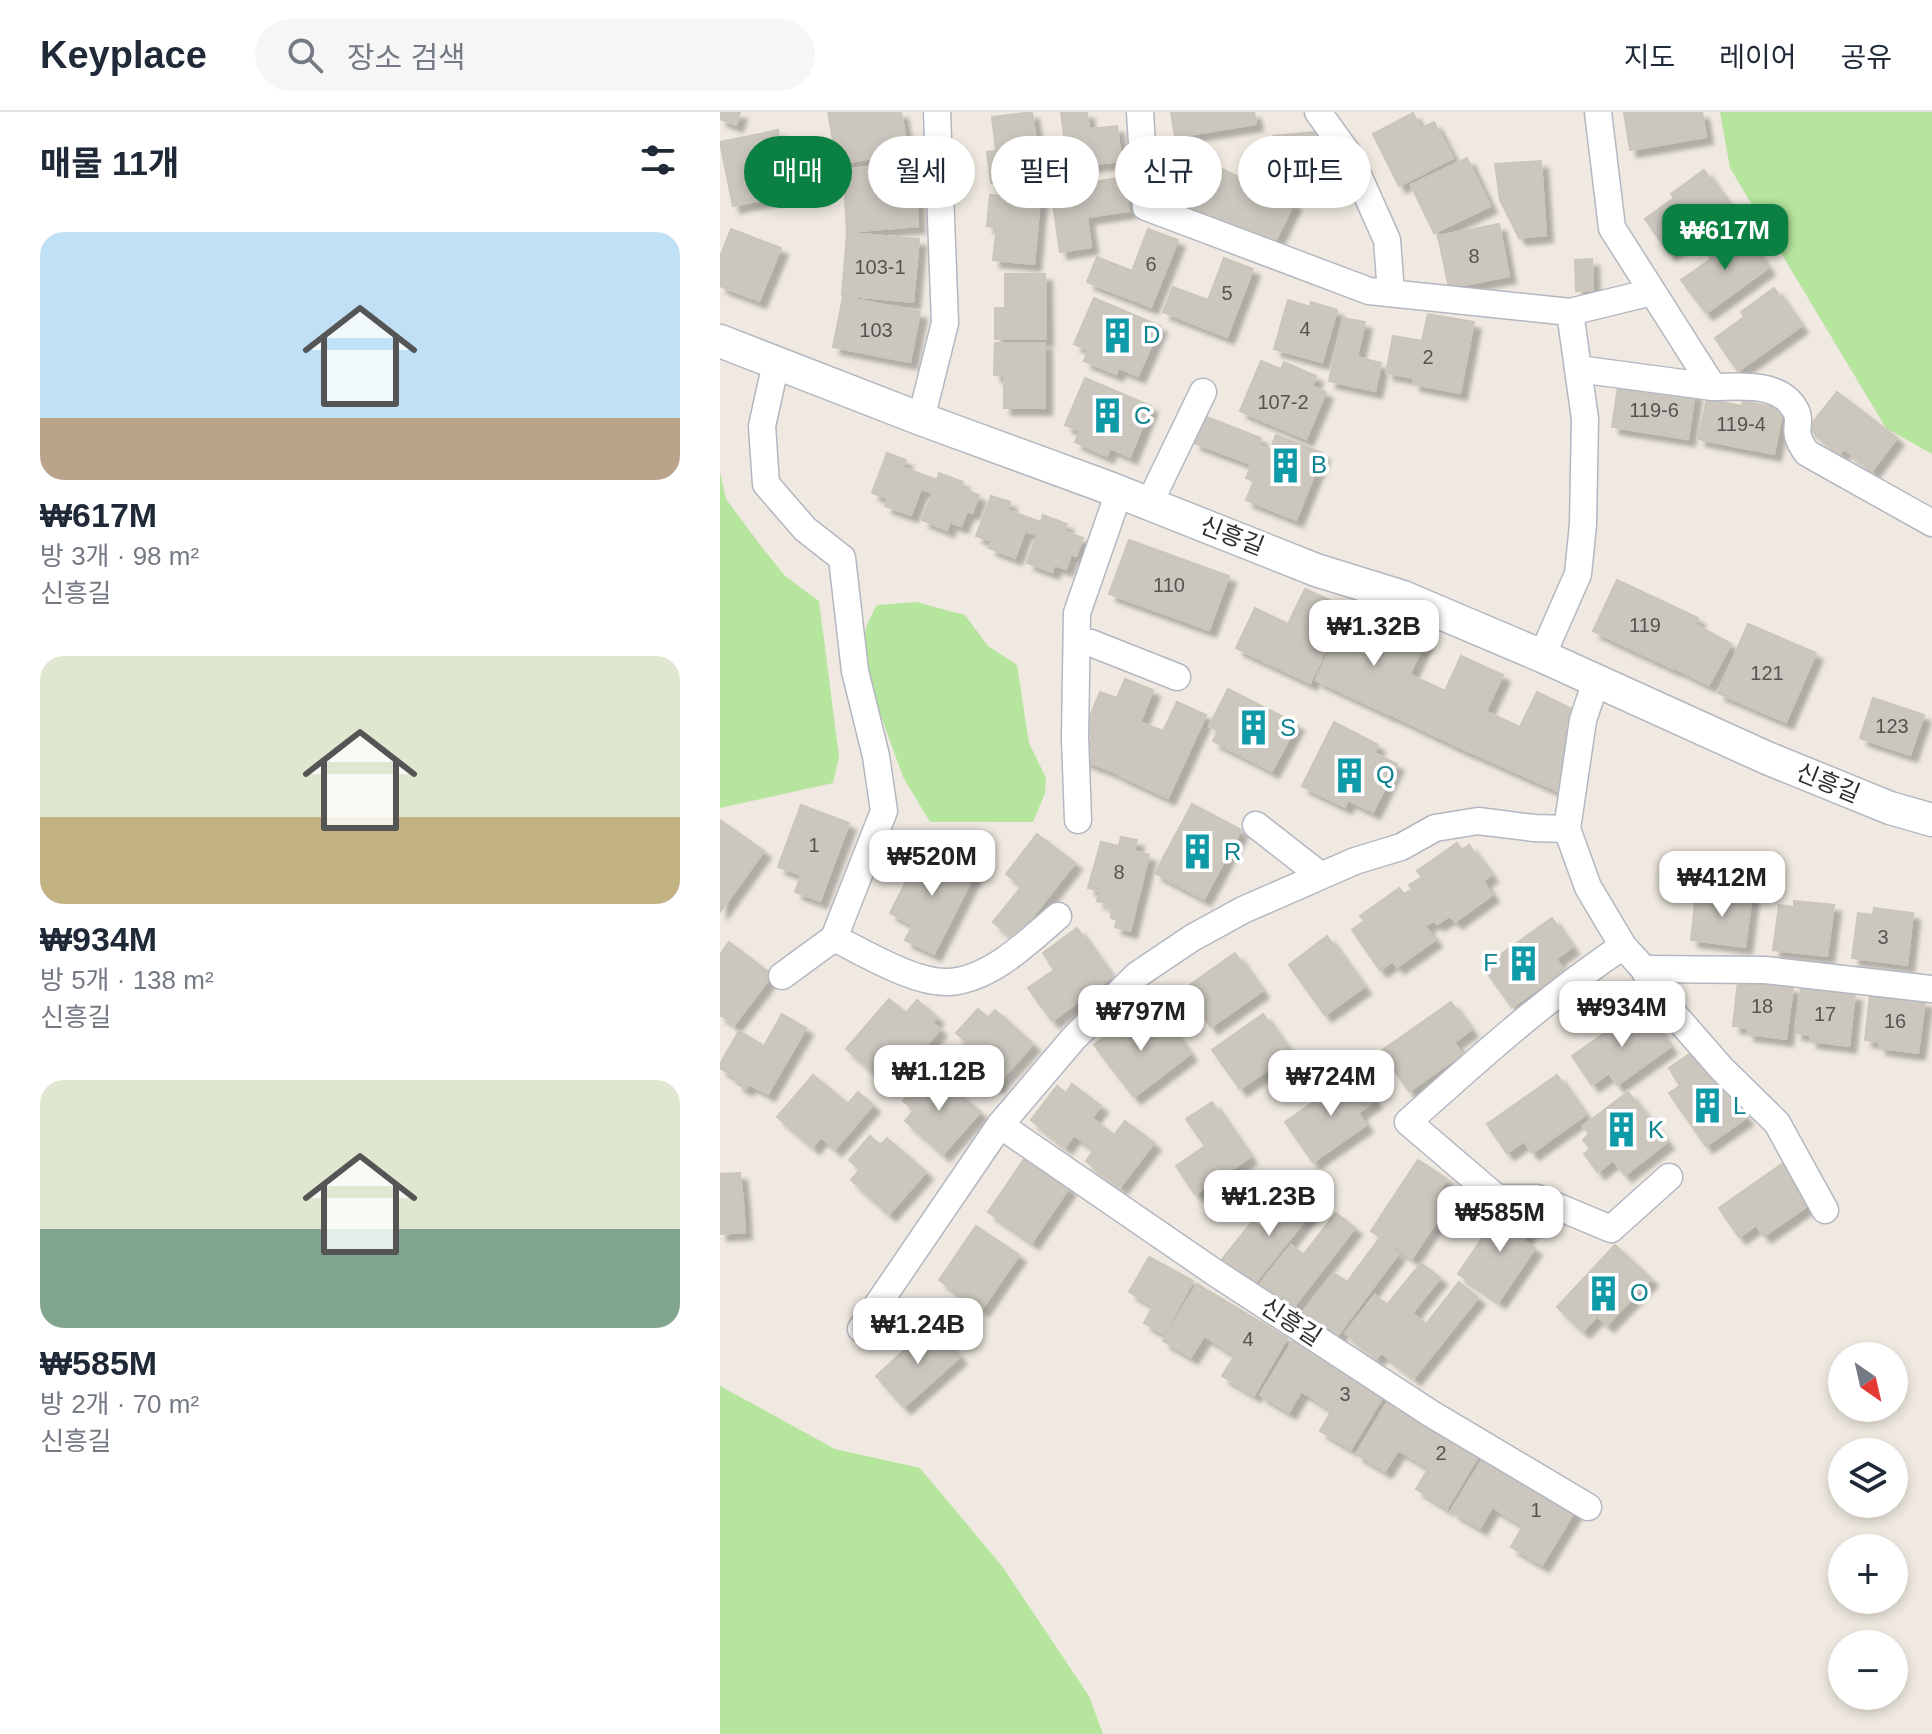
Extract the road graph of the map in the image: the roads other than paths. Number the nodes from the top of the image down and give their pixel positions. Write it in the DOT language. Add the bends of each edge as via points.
graph roads {
  1 [pos="937,112"];
  2 [pos="1140,112"];
  3 [pos="1318,112"];
  4 [pos="1598,112"];
  5 [pos="1652,292"];
  6 [pos="1391,293"];
  7 [pos="1570,312"];
  8 [pos="720,341"];
  9 [pos="776,363"];
  10 [pos="1578,369"];
  11 [pos="1713,387"];
  12 [pos="1203,392"];
  13 [pos="921,419"];
  14 [pos="1119,492"];
  15 [pos="1149,504"];
  16 [pos="1932,523"];
  17 [pos="1077,642"];
  18 [pos="1542,656"];
  19 [pos="1177,677"];
  20 [pos="1596,681"];
  21 [pos="1078,820"];
  22 [pos="1932,820"];
  23 [pos="1256,825"];
  24 [pos="1567,829"];
  25 [pos="1320,875"];
  26 [pos="1058,916"];
  27 [pos="834,938"];
  28 [pos="1623,946"];
  29 [pos="1644,969"];
  30 [pos="782,976"];
  31 [pos="1932,989"];
  32 [pos="1000,1125"];
  33 [pos="1669,1177"];
  34 [pos="1825,1210"];
  35 [pos="861,1329"];
  36 [pos="1588,1507"];
  1 -- 13 [label="street" via="945,323"];
  2 -- 6 [label="street" via="1146,207 1369,291"];
  3 -- 6 [label="street" via="1349,155 1387,240"];
  4 -- 5 [label="street" via="1612,228"];
  5 -- 7 [label="street"];
  5 -- 11 [label="street"];
  6 -- 7 [label="street"];
  7 -- 10 [label="street"];
  8 -- 9 [label="street, 신흥길"];
  9 -- 13 [label="street, 신흥길"];
  9 -- 27 [label="street" via="762,426 766,484 805,529 842,558 855,671 884,811"];
  10 -- 11 [label="street"];
  10 -- 18 [label="street" via="1585,419 1578,574"];
  11 -- 16 [label="street" via="1762,387 1783,396 1796,411 1797,439 1807,453"];
  12 -- 15 [label="street"];
  13 -- 14 [label="street, 신흥길"];
  14 -- 15 [label="street, 신흥길"];
  14 -- 17 [label="street" via="1079,602"];
  15 -- 18 [label="street, 신흥길" via="1316,570 1403,597"];
  17 -- 19 [label="street"];
  17 -- 21 [label="street"];
  18 -- 20 [label="street, 신흥길"];
  20 -- 22 [label="street, 신흥길" via="1801,772"];
  20 -- 24 [label="street" via="1583,720"];
  23 -- 25 [label="street"];
  24 -- 25 [label="street" via="1478,821 1435,828 1401,847"];
  24 -- 28 [label="street" via="1588,887"];
  25 -- 32 [label="street" via="1243,910 1137,975 1073,1039"];
  26 -- 27 [label="street" via="1017,951 969,979 946,982 903,972"];
  27 -- 30 [label="street"];
  28 -- 29 [label="street"];
  28 -- 33 [label="street" via="1475,1061 1408,1122 1497,1198 1537,1198 1611,1229"];
  29 -- 31 [label="street" via="1765,970"];
  29 -- 34 [label="street" via="1662,1001 1777,1123"];
  32 -- 35 [label="street"];
  32 -- 36 [label="street, 신흥길" via="1418,1405"];
}
